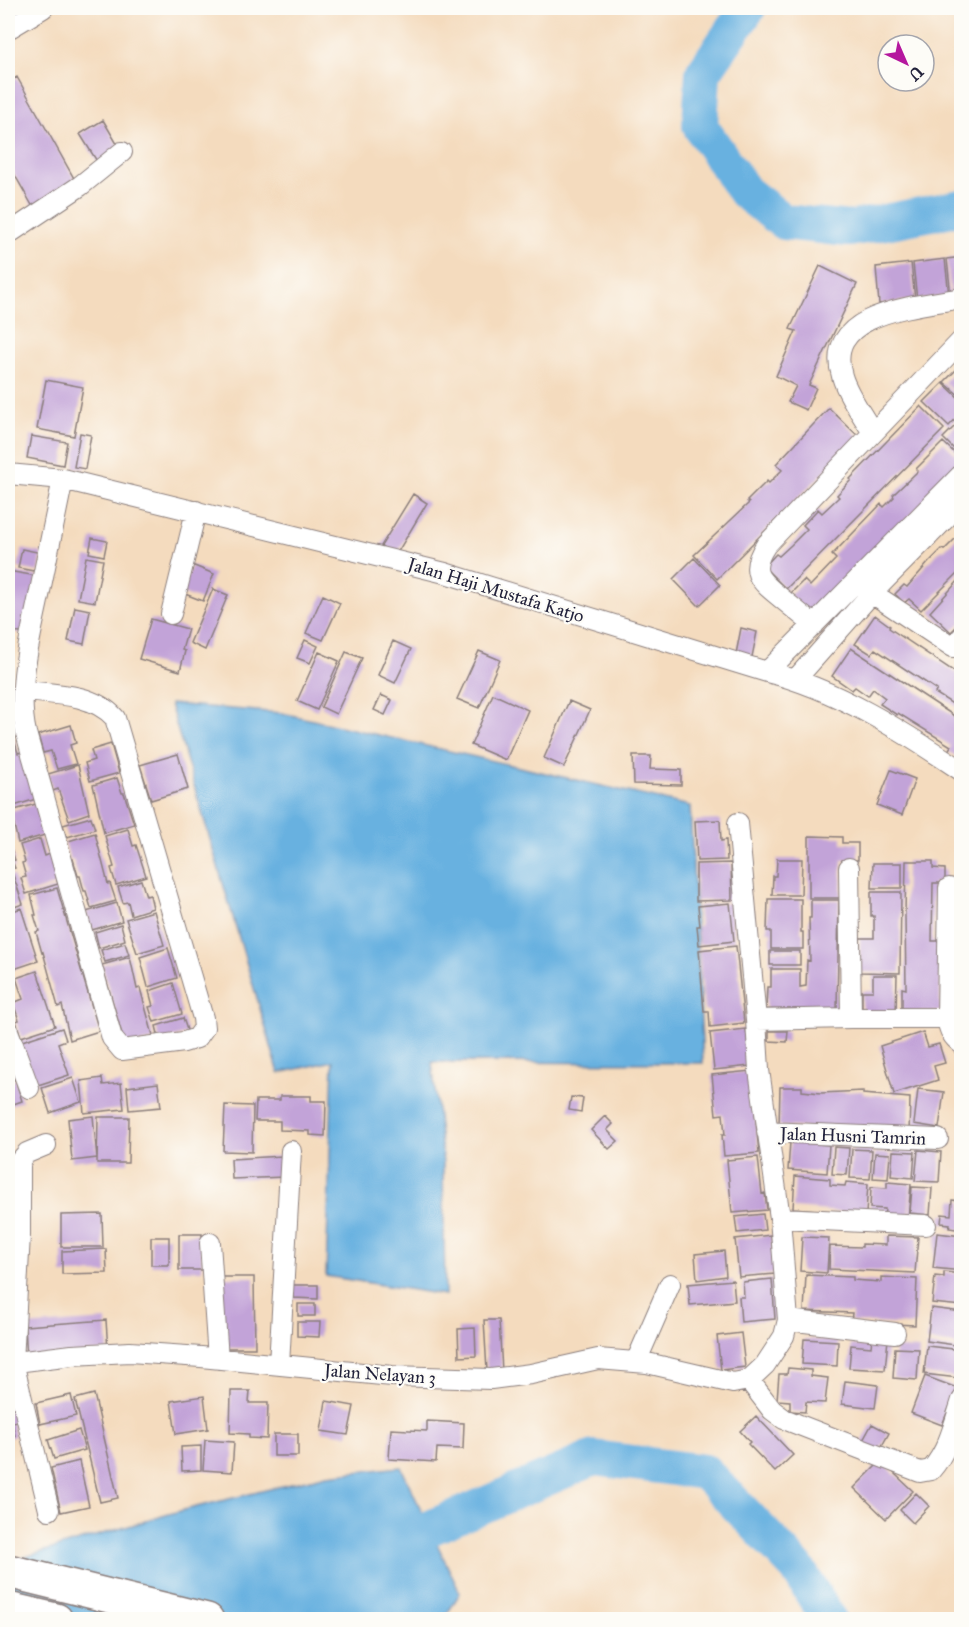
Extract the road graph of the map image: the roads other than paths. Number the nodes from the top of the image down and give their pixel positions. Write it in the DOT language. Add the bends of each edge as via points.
graph roads {
  1 [pos="41,8"];
  2 [pos="8,29"];
  3 [pos="122,152"];
  4 [pos="8,234"];
  5 [pos="962,298"];
  6 [pos="962,340"];
  7 [pos="873,433"];
  8 [pos="8,474"];
  9 [pos="962,474"];
  10 [pos="63,479"];
  11 [pos="962,502"];
  12 [pos="196,512"];
  13 [pos="864,587"];
  14 [pos="171,614"];
  15 [pos="814,625"];
  16 [pos="959,645"];
  17 [pos="767,672"];
  18 [pos="796,679"];
  19 [pos="24,690"];
  20 [pos="962,771"];
  21 [pos="738,823"];
  22 [pos="849,868"];
  23 [pos="949,888"];
  24 [pos="851,1018"];
  25 [pos="948,1018"];
  26 [pos="756,1020"];
  27 [pos="8,1031"];
  28 [pos="962,1044"];
  29 [pos="29,1088"];
  30 [pos="767,1132"];
  31 [pos="938,1139"];
  32 [pos="46,1144"];
  33 [pos="291,1151"];
  34 [pos="780,1218"];
  35 [pos="926,1225"];
  36 [pos="210,1244"];
  37 [pos="670,1284"];
  38 [pos="788,1320"];
  39 [pos="895,1333"];
  40 [pos="218,1359"];
  41 [pos="636,1362"];
  42 [pos="10,1363"];
  43 [pos="279,1365"];
  44 [pos="749,1380"];
  45 [pos="962,1400"];
  46 [pos="49,1510"];
  47 [pos="8,1571"];
  48 [pos="8,1609"];
  49 [pos="56,1620"];
  50 [pos="207,1620"];
  1 -- 2 [label="street"];
  3 -- 4 [label="street" via="80,186"];
  5 -- 7 [label="street" via="882,314 854,328 844,341 838,359 842,378"];
  6 -- 7 [label="street"];
  7 -- 15 [label="street" via="758,557 762,583"];
  8 -- 10 [label="street, Jalan Haji Mustafa Katjo"];
  9 -- 13 [label="street"];
  10 -- 12 [label="street, Jalan Haji Mustafa Katjo"];
  10 -- 19 [label="street" via="28,650"];
  11 -- 13 [label="street"];
  12 -- 14 [label="street"];
  12 -- 17 [label="street, Jalan Haji Mustafa Katjo" via="445,573"];
  13 -- 15 [label="street"];
  13 -- 16 [label="street"];
  13 -- 18 [label="street"];
  15 -- 17 [label="street"];
  17 -- 18 [label="street, Jalan Haji Mustafa Katjo"];
  18 -- 20 [label="street, Jalan Haji Mustafa Katjo" via="864,711"];
  19 -- 19 [label="street" via="26,733 112,1038 122,1050 196,1038 204,1028 203,1018 115,718 95,703"];
  21 -- 26 [label="street"];
  22 -- 24 [label="street"];
  23 -- 25 [label="street"];
  24 -- 25 [label="street"];
  24 -- 26 [label="street"];
  25 -- 28 [label="street" via="948,1028"];
  26 -- 30 [label="street"];
  27 -- 29 [label="street"];
  30 -- 31 [label="street, Jalan Husni Tamrin"];
  30 -- 34 [label="street"];
  32 -- 42 [label="street" via="20,1161 20,1235"];
  33 -- 43 [label="street"];
  34 -- 35 [label="street"];
  34 -- 38 [label="street"];
  36 -- 40 [label="street"];
  37 -- 41 [label="street"];
  38 -- 39 [label="street"];
  38 -- 44 [label="street" via="784,1336 765,1365"];
  40 -- 42 [label="street, Jalan Nelayan 3" via="130,1352"];
  40 -- 43 [label="street, Jalan Nelayan 3"];
  41 -- 43 [label="street, Jalan Nelayan 3" via="598,1359 491,1379 392,1376"];
  41 -- 44 [label="street, Jalan Nelayan 3" via="733,1383"];
  42 -- 46 [label="street"];
  44 -- 45 [label="street" via="784,1419 920,1472 931,1470 939,1461"];
  47 -- 50 [label="highway"];
  48 -- 49 [label="highway"];
}
